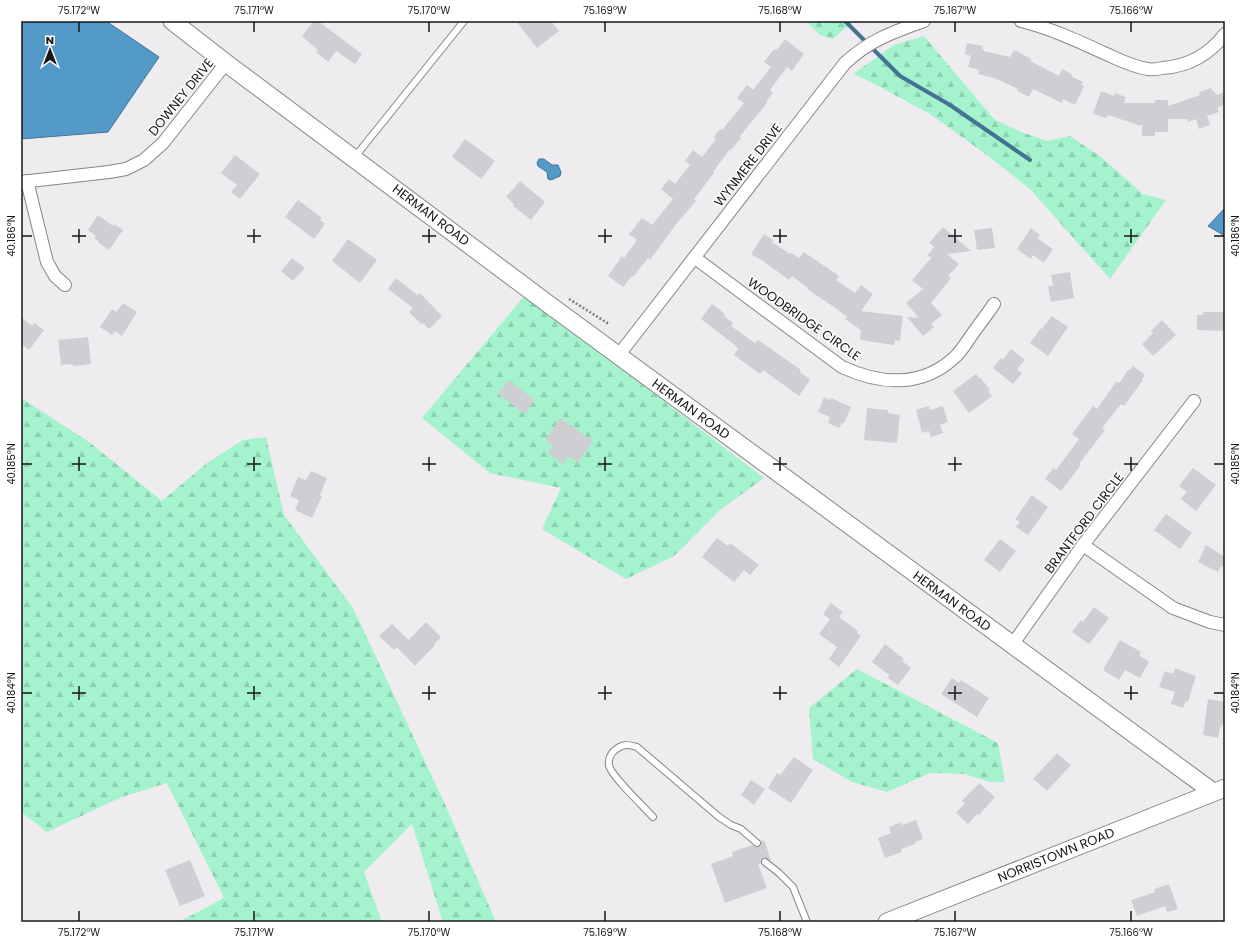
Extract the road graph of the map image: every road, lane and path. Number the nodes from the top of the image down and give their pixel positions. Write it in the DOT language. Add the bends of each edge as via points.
graph roads {
  1 [pos="172,21"];
  2 [pos="464,21"];
  3 [pos="924,21"];
  4 [pos="1022,21"];
  5 [pos="1225,34"];
  6 [pos="226,63"];
  7 [pos="354,158"];
  8 [pos="24,182"];
  9 [pos="695,258"];
  10 [pos="65,285"];
  11 [pos="994,304"];
  12 [pos="618,356"];
  13 [pos="1194,401"];
  14 [pos="1083,545"];
  15 [pos="1225,625"];
  16 [pos="1012,645"];
  17 [pos="1219,790"];
  18 [pos="653,817"];
  19 [pos="757,843"];
  20 [pos="765,862"];
  21 [pos="806,922"];
  22 [pos="887,922"];
  1 -- 6 [label="street, HERMAN ROAD"];
  2 -- 7 [label="lane"];
  3 -- 9 [label="street, WYNMERE DRIVE" via="868,45 841,68"];
  4 -- 5 [label="street" via="1068,37 1128,64 1148,69 1188,64 1212,49"];
  6 -- 7 [label="street, HERMAN ROAD"];
  6 -- 8 [label="street, DOWNEY DRIVE" via="163,144 144,160 126,169"];
  7 -- 12 [label="street, HERMAN ROAD"];
  8 -- 10 [label="street" via="47,262 55,276"];
  9 -- 11 [label="street, WOODBRIDGE CIRCLE" via="842,367 880,380 913,379 942,367 957,356"];
  9 -- 12 [label="street, WYNMERE DRIVE"];
  12 -- 16 [label="street, HERMAN ROAD"];
  13 -- 14 [label="street, BRANTFORD CIRCLE"];
  14 -- 15 [label="street" via="1173,608"];
  14 -- 16 [label="street, BRANTFORD CIRCLE"];
  16 -- 17 [label="street, HERMAN ROAD"];
  17 -- 22 [label="street, NORRISTOWN ROAD"];
  18 -- 19 [label="lane" via="613,774 609,765 611,753 620,746 627,744 637,747 719,817 741,829"];
  20 -- 21 [label="lane" via="793,888"];
}
